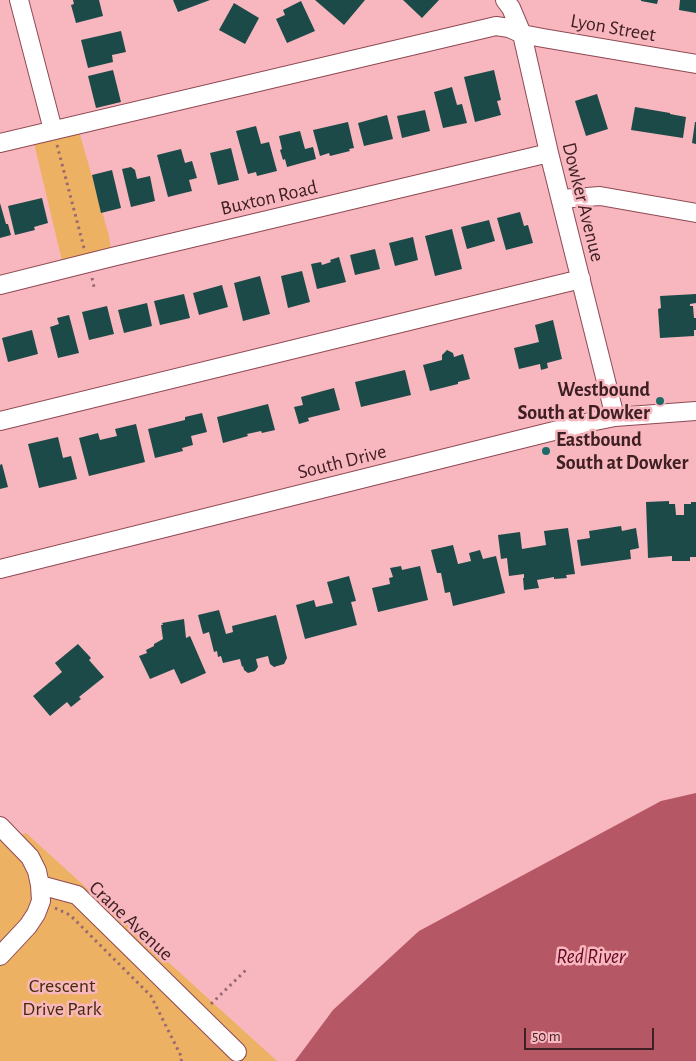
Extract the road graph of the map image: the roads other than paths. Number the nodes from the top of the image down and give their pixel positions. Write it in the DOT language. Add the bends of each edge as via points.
graph roads {
  1 [pos="19,0"];
  2 [pos="505,0"];
  3 [pos="522,34"];
  4 [pos="696,64"];
  5 [pos="53,130"];
  6 [pos="0,143"];
  7 [pos="549,153"];
  8 [pos="561,199"];
  9 [pos="696,213"];
  10 [pos="580,279"];
  11 [pos="0,285"];
  12 [pos="696,411"];
  13 [pos="615,417"];
  14 [pos="0,421"];
  15 [pos="0,569"];
  16 [pos="0,826"];
  17 [pos="41,893"];
  18 [pos="0,956"];
  19 [pos="237,1052"];
  1 -- 5 [label="street"];
  2 -- 3 [label="street, Dowker Avenue"];
  3 -- 4 [label="street, Lyon Street"];
  3 -- 5 [label="street, Lyon Street" via="496,26"];
  3 -- 7 [label="street, Dowker Avenue"];
  5 -- 6 [label="street, Lyon Street"];
  7 -- 8 [label="street, Dowker Avenue"];
  7 -- 11 [label="street, Buxton Road"];
  8 -- 9 [label="street" via="600,196"];
  8 -- 10 [label="street, Dowker Avenue"];
  10 -- 13 [label="street, Dowker Avenue"];
  10 -- 14 [label="street"];
  12 -- 13 [label="street, South Drive"];
  13 -- 15 [label="street, South Drive"];
  16 -- 17 [label="street" via="30,857 37,871"];
  17 -- 18 [label="street" via="36,914"];
  17 -- 19 [label="street, Crane Avenue" via="77,895"];
}
